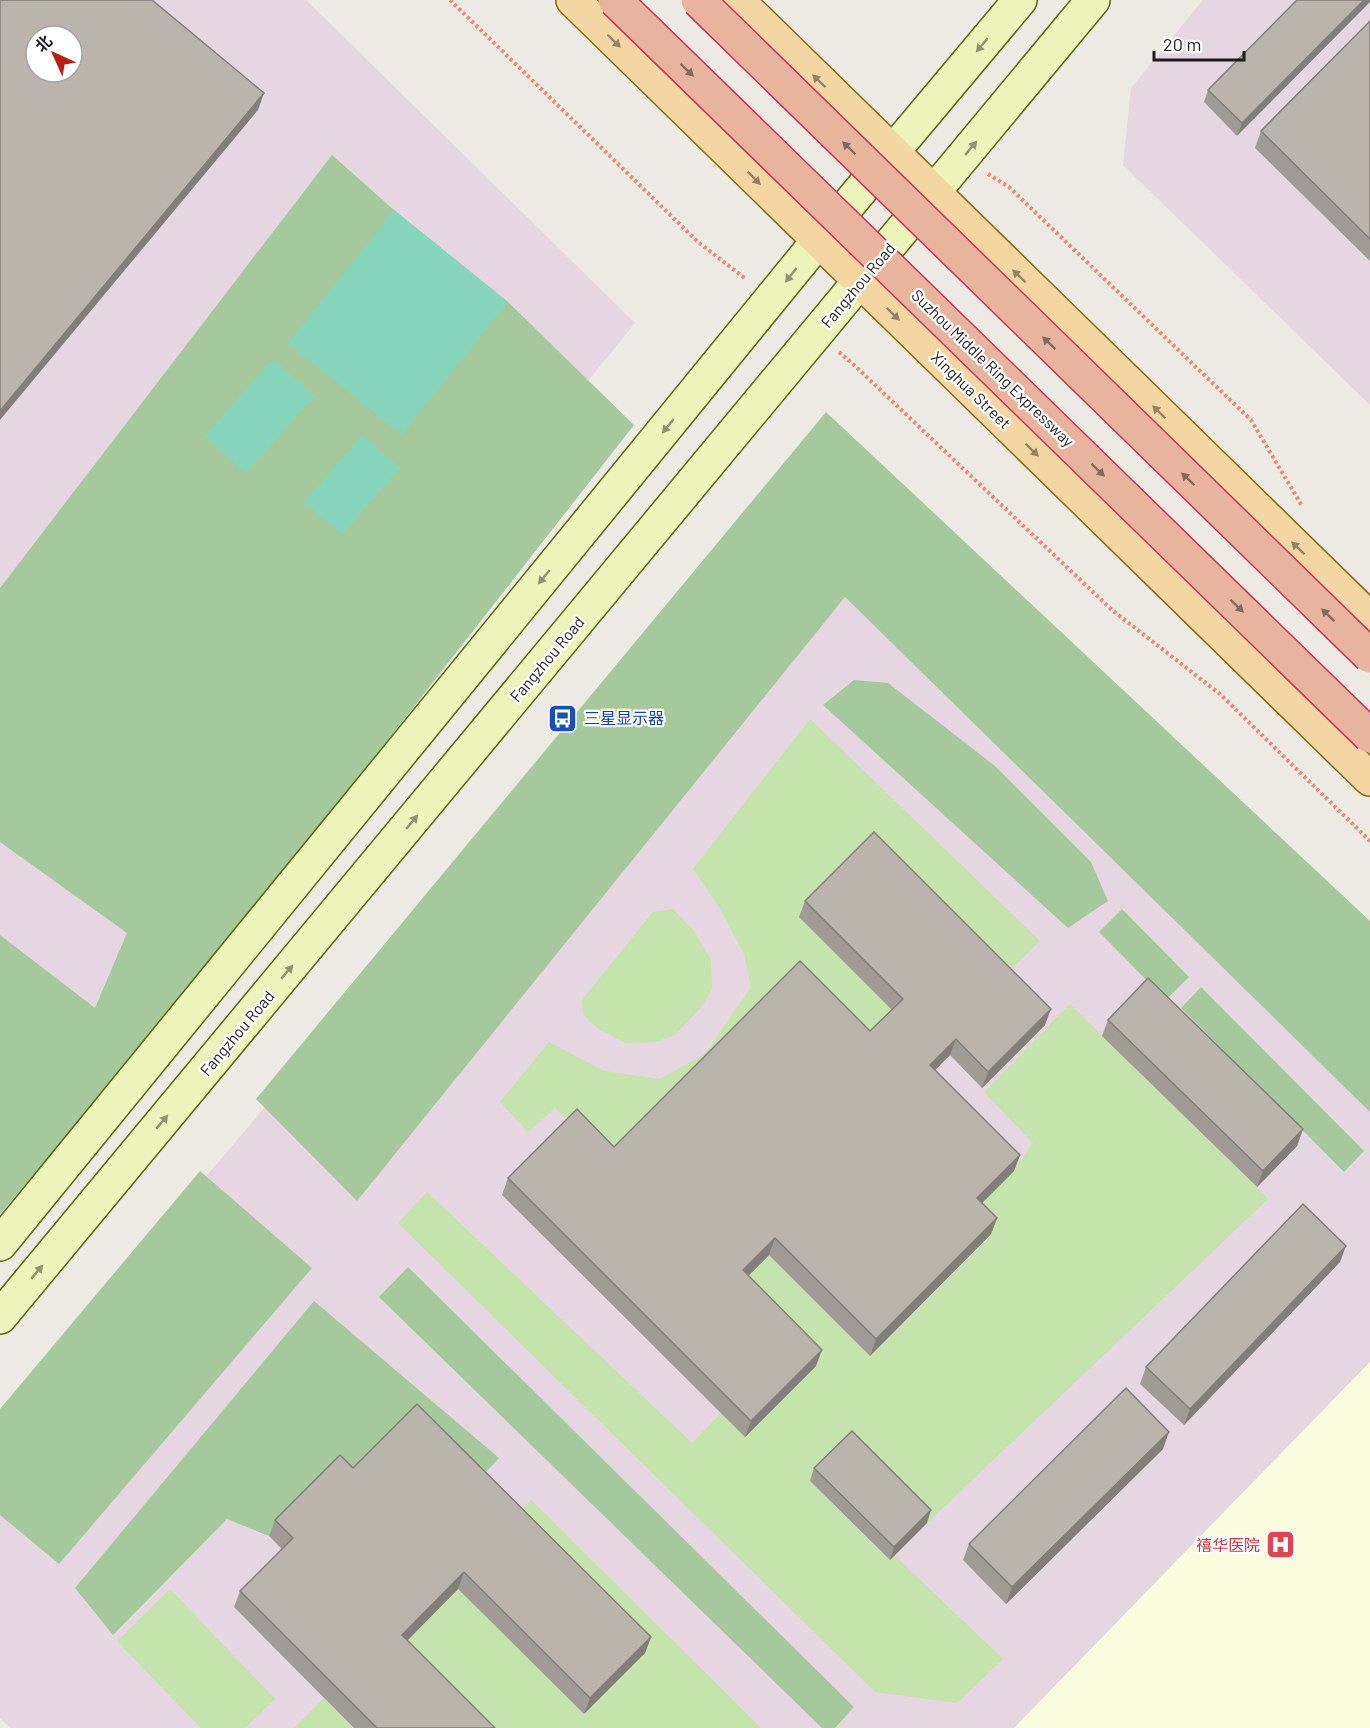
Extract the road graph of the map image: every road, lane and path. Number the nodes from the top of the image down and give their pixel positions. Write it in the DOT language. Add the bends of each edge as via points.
graph roads {
  1 [pos="450,0"];
  2 [pos="573,0"];
  3 [pos="615,0"];
  4 [pos="698,0"];
  5 [pos="736,0"];
  6 [pos="1020,0"];
  7 [pos="1093,0"];
  8 [pos="892,152"];
  9 [pos="964,157"];
  10 [pos="934,193"];
  11 [pos="818,241"];
  12 [pos="860,282"];
  13 [pos="772,299"];
  14 [pos="816,335"];
  15 [pos="1305,510"];
  16 [pos="1370,619"];
  17 [pos="1370,656"];
  18 [pos="1370,736"];
  19 [pos="1370,779"];
  20 [pos="1370,841"];
  21 [pos="0,1244"];
  22 [pos="0,1317"];
  1 -- 13 [label="path" via="698,242"];
  2 -- 11 [label="main road, Xinghua Street, one-way"];
  3 -- 18 [label="highway, Suzhou Middle Ring Expressway, one-way, bridge"];
  17 -- 4 [label="highway, one-way, bridge"];
  8 -- 5 [label="main road, one-way"];
  6 -- 8 [label="main road, one-way"];
  9 -- 7 [label="main road, Fangzhou Road, one-way"];
  8 -- 10 [label="main road"];
  8 -- 11 [label="main road"];
  9 -- 10 [label="main road, Fangzhou Road"];
  9 -- 15 [label="path" via="1009,188 1251,420"];
  10 -- 12 [label="main road, Fangzhou Road"];
  16 -- 10 [label="main road, one-way"];
  11 -- 12 [label="main road, Xinghua Street"];
  11 -- 13 [label="main road, one-way"];
  12 -- 14 [label="main road, Fangzhou Road"];
  12 -- 19 [label="main road, Xinghua Street, one-way"];
  13 -- 21 [label="main road, one-way"];
  14 -- 20 [label="path" via="853,364 1112,610 1220,694"];
  22 -- 14 [label="main road, Fangzhou Road, one-way"];
}
